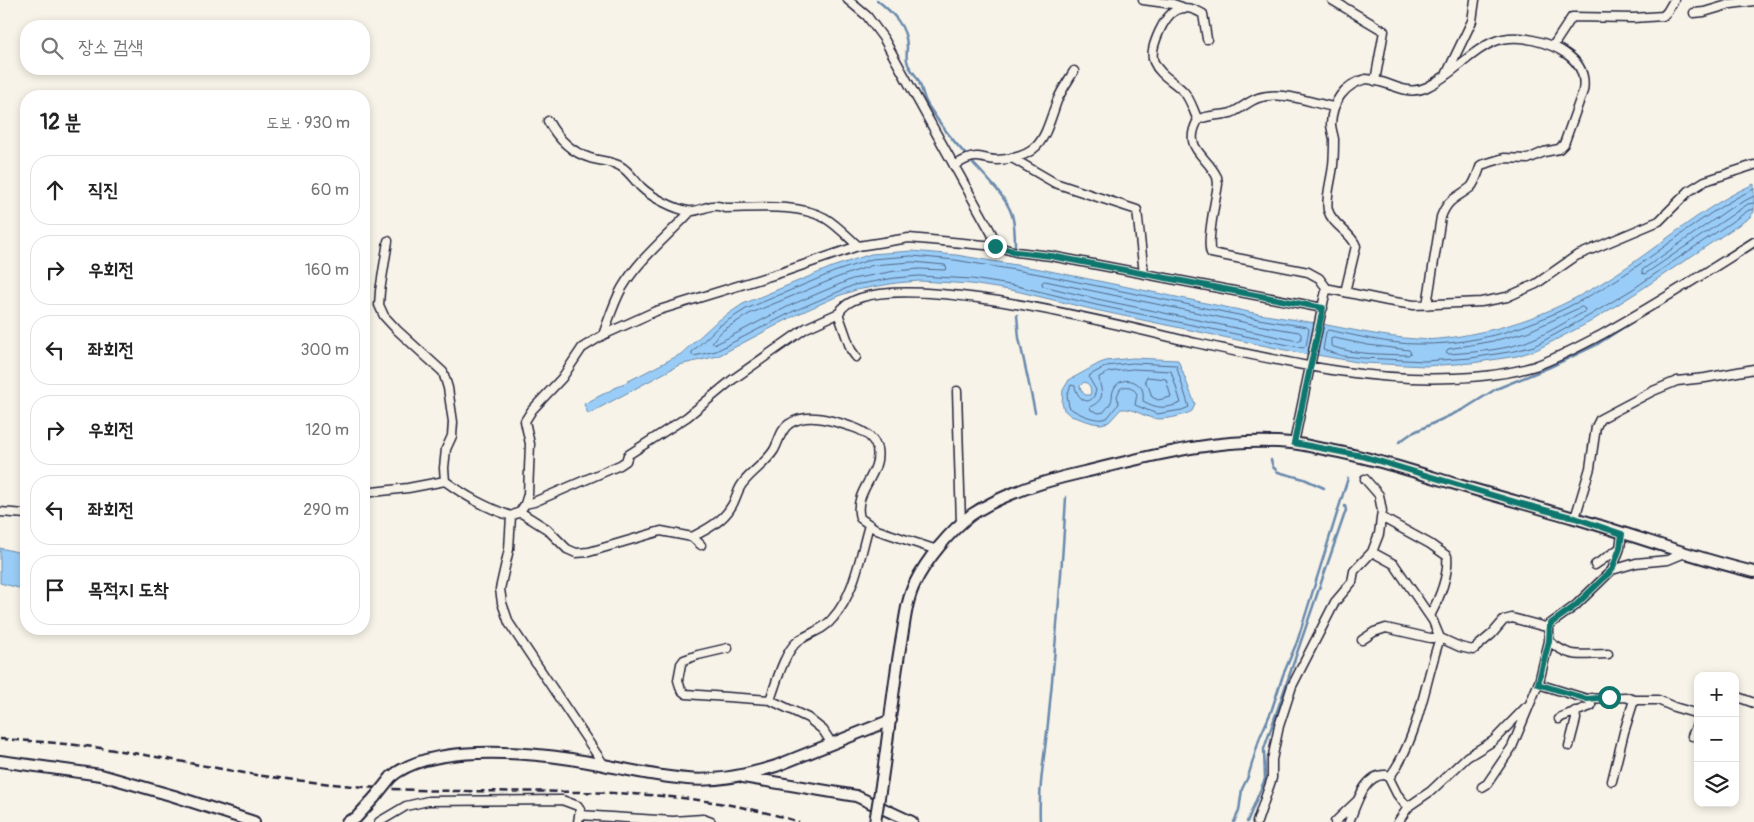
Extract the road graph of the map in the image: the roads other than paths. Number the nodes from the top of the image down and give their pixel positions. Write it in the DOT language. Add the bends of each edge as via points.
graph roads {
  1 [pos="848,0"];
  2 [pos="1143,0"];
  3 [pos="1332,0"];
  4 [pos="1475,0"];
  5 [pos="1674,0"];
  6 [pos="1754,1"];
  7 [pos="1729,2"];
  8 [pos="1182,7"];
  9 [pos="1694,13"];
  10 [pos="1206,39"];
  11 [pos="1553,46"];
  12 [pos="1074,71"];
  13 [pos="1446,77"];
  14 [pos="1375,80"];
  15 [pos="1334,107"];
  16 [pos="1198,120"];
  17 [pos="548,121"];
  18 [pos="1012,158"];
  19 [pos="1754,165"];
  20 [pos="954,166"];
  21 [pos="690,212"];
  22 [pos="388,241"];
  23 [pos="1754,242"];
  24 [pos="858,246"];
  25 [pos="995,246"];
  26 [pos="1144,274"];
  27 [pos="1328,290"];
  28 [pos="1345,292"];
  29 [pos="1427,305"];
  30 [pos="1323,308"];
  31 [pos="839,313"];
  32 [pos="603,334"];
  33 [pos="856,357"];
  34 [pos="1311,364"];
  35 [pos="1754,369"];
  36 [pos="957,391"];
  37 [pos="1294,443"];
  38 [pos="1365,479"];
  39 [pos="445,481"];
  40 [pos="370,492"];
  41 [pos="525,504"];
  42 [pos="0,512"];
  43 [pos="520,512"];
  44 [pos="20,514"];
  45 [pos="510,516"];
  46 [pos="1381,517"];
  47 [pos="1575,518"];
  48 [pos="961,524"];
  49 [pos="868,525"];
  50 [pos="1622,534"];
  51 [pos="692,537"];
  52 [pos="701,545"];
  53 [pos="1620,548"];
  54 [pos="937,550"];
  55 [pos="1372,552"];
  56 [pos="1685,553"];
  57 [pos="1595,565"];
  58 [pos="1612,570"];
  59 [pos="1754,572"];
  60 [pos="1430,616"];
  61 [pos="1550,624"];
  62 [pos="1440,638"];
  63 [pos="1362,640"];
  64 [pos="1549,641"];
  65 [pos="728,648"];
  66 [pos="1608,654"];
  67 [pos="1538,684"];
  68 [pos="1739,697"];
  69 [pos="1591,698"];
  70 [pos="770,700"];
  71 [pos="1634,700"];
  72 [pos="1754,703"];
  73 [pos="1529,704"];
  74 [pos="1575,711"];
  75 [pos="1694,713"];
  76 [pos="1559,719"];
  77 [pos="891,720"];
  78 [pos="1694,731"];
  79 [pos="1692,736"];
  80 [pos="832,744"];
  81 [pos="1569,746"];
  82 [pos="0,761"];
  83 [pos="604,765"];
  84 [pos="737,776"];
  85 [pos="1389,778"];
  86 [pos="1612,781"];
  87 [pos="1482,787"];
  88 [pos="1360,798"];
  89 [pos="1408,808"];
  90 [pos="579,819"];
  91 [pos="672,821"];
  92 [pos="254,822"];
  93 [pos="348,822"];
  94 [pos="379,822"];
  95 [pos="711,822"];
  96 [pos="876,822"];
  97 [pos="912,822"];
  98 [pos="1256,822"];
  99 [pos="1335,822"];
  100 [pos="1349,822"];
  101 [pos="1398,822"];
  1 -- 20 [label="street" via="867,16 884,39"];
  2 -- 8 [label="street"];
  3 -- 14 [label="street" via="1384,31"];
  4 -- 13 [label="street" via="1472,21"];
  5 -- 11 [label="street" via="1663,16 1572,17"];
  6 -- 7 [label="street"];
  7 -- 9 [label="street"];
  8 -- 10 [label="street" via="1203,14"];
  8 -- 16 [label="street" via="1166,18 1152,56 1162,74 1188,98"];
  11 -- 13 [label="street" via="1518,38 1498,39 1486,44"];
  11 -- 29 [label="street" via="1574,59 1585,82 1564,144 1559,149 1528,159 1504,158 1480,165 1471,186 1445,206 1440,217"];
  12 -- 18 [label="street" via="1061,92 1040,144"];
  13 -- 14 [label="street" via="1408,91"];
  14 -- 15 [label="street" via="1356,82 1344,90"];
  15 -- 16 [label="street" via="1271,96 1255,99 1234,112"];
  15 -- 28 [label="street" via="1334,154 1328,211 1356,246"];
  16 -- 27 [label="street" via="1192,134 1193,146 1216,174 1218,184 1209,237 1211,253 1308,272 1319,278"];
  17 -- 21 [label="street" via="556,134 576,152 620,166 655,198"];
  18 -- 20 [label="street" via="994,160 976,156"];
  18 -- 26 [label="street" via="1055,183 1137,210"];
  19 -- 29 [label="street" via="1705,181 1689,191 1660,221 1576,256 1547,278 1519,293 1494,301"];
  20 -- 25 [label="street" via="992,234"];
  21 -- 24 [label="street" via="718,206 810,212 826,219"];
  21 -- 32 [label="street" via="659,242 621,289"];
  22 -- 39 [label="street" via="379,305 397,330 444,372 448,388 453,422 452,436 446,449"];
  23 -- 34 [label="street" via="1631,318 1535,366 1502,374 1421,380 1338,372"];
  24 -- 25 [label="street" via="910,238"];
  24 -- 32 [label="street" via="656,311"];
  25 -- 26 [label="street"];
  26 -- 30 [label="street"];
  27 -- 28 [label="street"];
  27 -- 30 [label="street"];
  28 -- 29 [label="street" via="1402,304"];
  30 -- 34 [label="street"];
  31 -- 33 [label="street"];
  31 -- 34 [label="street" via="855,299 878,294 938,292 1012,303"];
  31 -- 41 [label="street" via="789,339 687,417 628,455 620,465"];
  32 -- 41 [label="street" via="582,348 562,378 525,421 530,444"];
  34 -- 37 [label="street"];
  35 -- 47 [label="street" via="1677,381 1600,419"];
  36 -- 48 [label="street"];
  37 -- 47 [label="main road" via="1362,456"];
  37 -- 48 [label="main road" via="1244,442 1200,446 1081,472 1015,494 986,507"];
  38 -- 46 [label="street" via="1380,495"];
  39 -- 40 [label="street"];
  39 -- 45 [label="street" via="486,508"];
  41 -- 43 [label="street"];
  42 -- 44 [label="street"];
  43 -- 45 [label="street"];
  43 -- 51 [label="street" via="576,553 661,531"];
  45 -- 83 [label="street" via="509,549 500,589 509,623"];
  46 -- 55 [label="street"];
  46 -- 60 [label="street" via="1447,556 1445,576"];
  47 -- 50 [label="main road"];
  48 -- 54 [label="main road"];
  49 -- 51 [label="street" via="860,518 858,504 875,466 876,447 859,428 821,418 801,419 783,430 774,450 741,485 723,517"];
  49 -- 54 [label="street"];
  49 -- 70 [label="street" via="856,572 840,608 826,626 789,651"];
  50 -- 53 [label="street"];
  50 -- 56 [label="main road"];
  51 -- 52 [label="street"];
  53 -- 57 [label="street"];
  53 -- 58 [label="street"];
  54 -- 77 [label="main road" via="914,583 910,596 898,657"];
  55 -- 60 [label="street" via="1394,564"];
  55 -- 98 [label="street" via="1354,570 1352,582 1335,602 1292,686 1279,726 1272,778"];
  56 -- 58 [label="street" via="1668,560 1636,563"];
  56 -- 59 [label="main road"];
  58 -- 61 [label="street" via="1575,606"];
  60 -- 62 [label="street"];
  61 -- 62 [label="street" via="1546,627 1512,618 1504,620 1473,650"];
  61 -- 64 [label="street"];
  62 -- 63 [label="street" via="1386,628"];
  62 -- 85 [label="street" via="1403,757"];
  64 -- 66 [label="street" via="1570,654"];
  64 -- 67 [label="street"];
  65 -- 70 [label="street" via="684,660 678,680 681,690 693,695"];
  67 -- 69 [label="street"];
  67 -- 73 [label="street"];
  68 -- 72 [label="street"];
  69 -- 71 [label="street" via="1625,697"];
  69 -- 74 [label="street" via="1591,706"];
  70 -- 80 [label="street" via="808,718"];
  71 -- 75 [label="street" via="1658,700"];
  71 -- 86 [label="street"];
  73 -- 87 [label="street" via="1512,747"];
  73 -- 89 [label="street" via="1493,741 1467,757"];
  74 -- 76 [label="street"];
  74 -- 81 [label="street"];
  77 -- 80 [label="main road"];
  77 -- 96 [label="main road, bridge"];
  78 -- 79 [label="street"];
  80 -- 84 [label="main road" via="776,766"];
  82 -- 92 [label="main road" via="101,775"];
  83 -- 84 [label="main road" via="687,780"];
  83 -- 93 [label="main road, bridge" via="499,753 449,754 419,760 391,776 356,818"];
  84 -- 97 [label="main road" via="856,796"];
  85 -- 88 [label="street" via="1382,774 1373,777"];
  85 -- 89 [label="street"];
  88 -- 99 [label="street"];
  88 -- 100 [label="street"];
  89 -- 101 [label="street"];
  90 -- 91 [label="street"];
  90 -- 94 [label="street" via="578,806 562,800 428,800 406,806"];
  91 -- 95 [label="street" via="703,819"];
}
